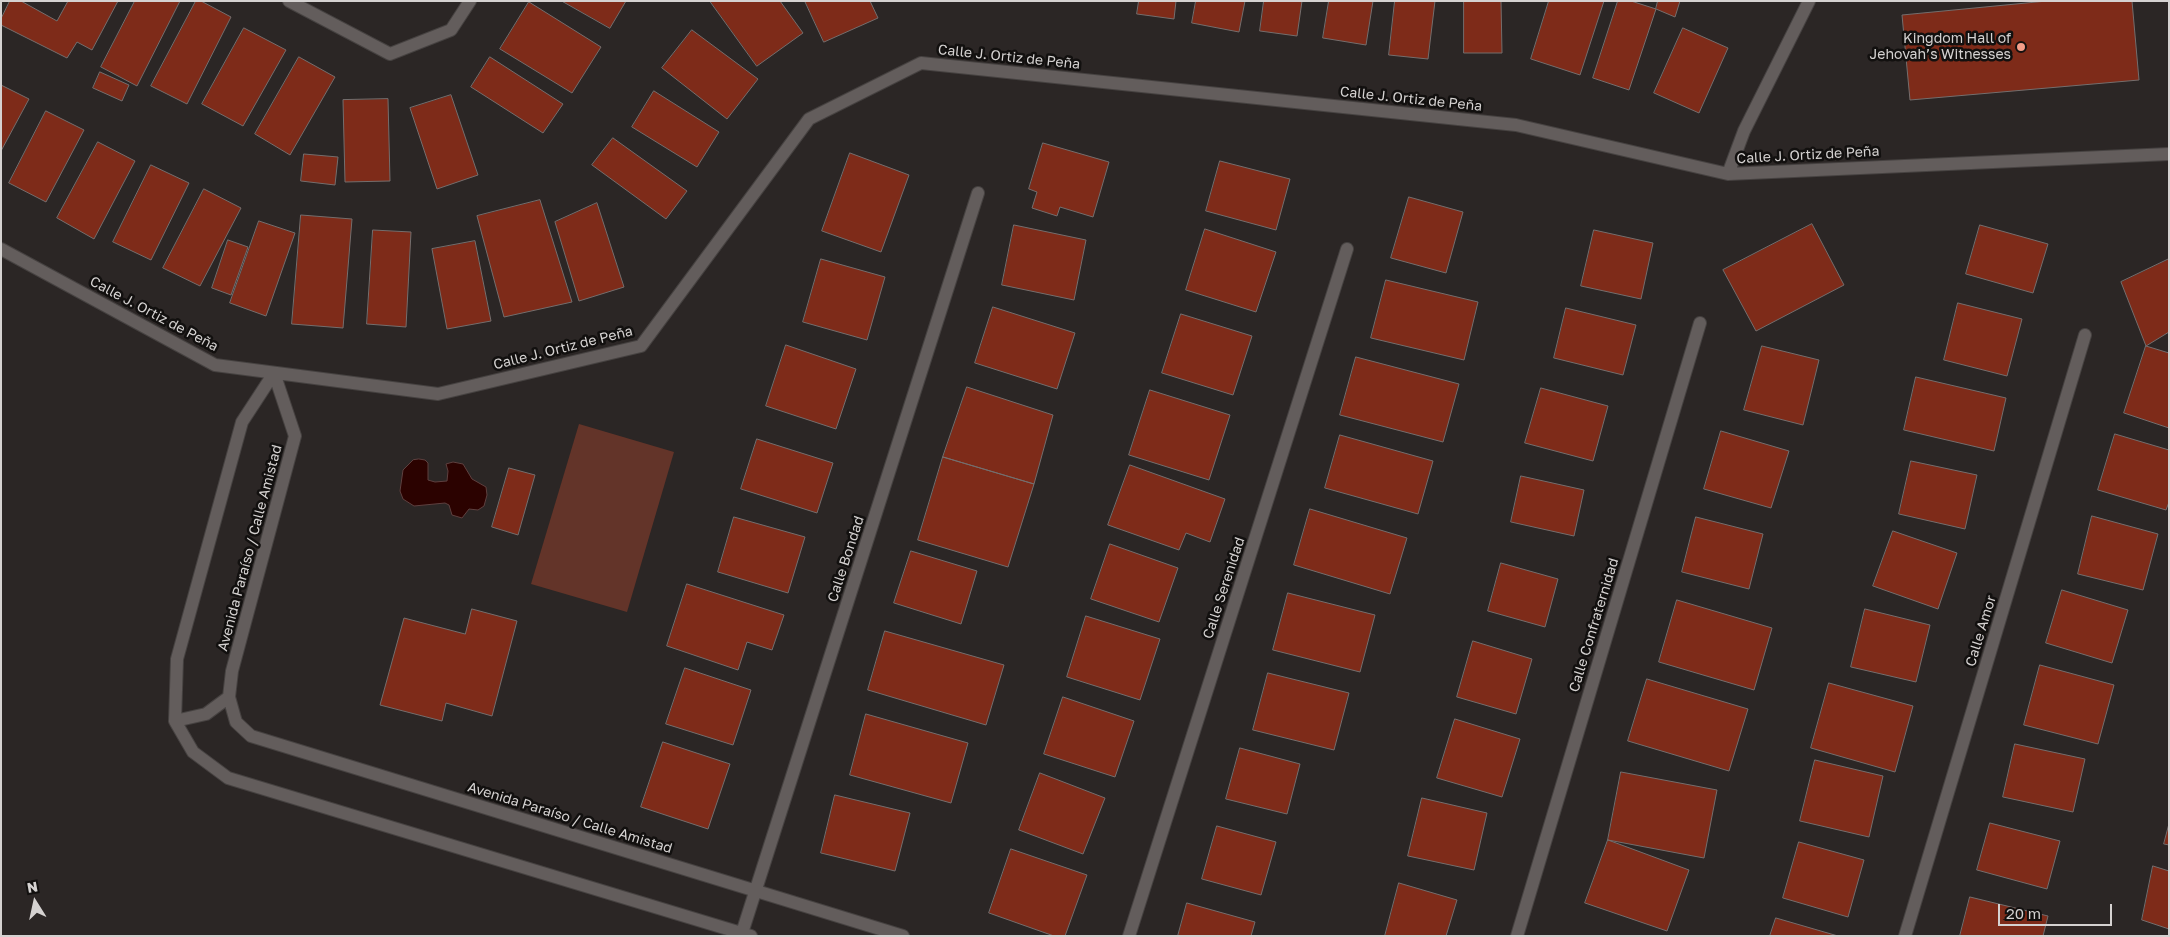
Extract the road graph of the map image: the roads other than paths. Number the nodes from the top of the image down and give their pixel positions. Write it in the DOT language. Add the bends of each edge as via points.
graph roads {
  1 [pos="289,1"];
  2 [pos="470,1"];
  3 [pos="1809,1"];
  4 [pos="2169,154"];
  5 [pos="1728,174"];
  6 [pos="978,193"];
  7 [pos="1,248"];
  8 [pos="1347,248"];
  9 [pos="1700,323"];
  10 [pos="2085,335"];
  11 [pos="274,373"];
  12 [pos="229,697"];
  13 [pos="175,720"];
  14 [pos="756,890"];
  15 [pos="747,934"];
  16 [pos="903,936"];
  17 [pos="1129,936"];
  18 [pos="1517,936"];
  19 [pos="1905,936"];
  1 -- 2 [label="street" via="390,54 451,30"];
  3 -- 5 [label="street" via="1744,131"];
  4 -- 5 [label="street, Calle J. Ortiz de Peña"];
  5 -- 11 [label="street, Calle J. Ortiz de Peña" via="1516,125 920,63 809,120 641,346 438,394"];
  6 -- 14 [label="street, Calle Bondad"];
  7 -- 11 [label="street, Calle J. Ortiz de Peña" via="215,365"];
  8 -- 17 [label="street, Calle Serenidad"];
  9 -- 18 [label="street, Calle Confraternidad"];
  10 -- 19 [label="street, Calle Amor"];
  11 -- 12 [label="street, Avenida Paraíso / Calle Amistad" via="295,436 232,671"];
  11 -- 13 [label="street" via="242,422 177,659"];
  12 -- 13 [label="street" via="206,714"];
  12 -- 14 [label="street, Avenida Paraíso / Calle Amistad" via="236,722 252,736"];
  13 -- 15 [label="street" via="193,752 228,778"];
  14 -- 15 [label="street, Calle Bondad"];
  14 -- 16 [label="street, Avenida Paraíso / Calle Amistad"];
}
